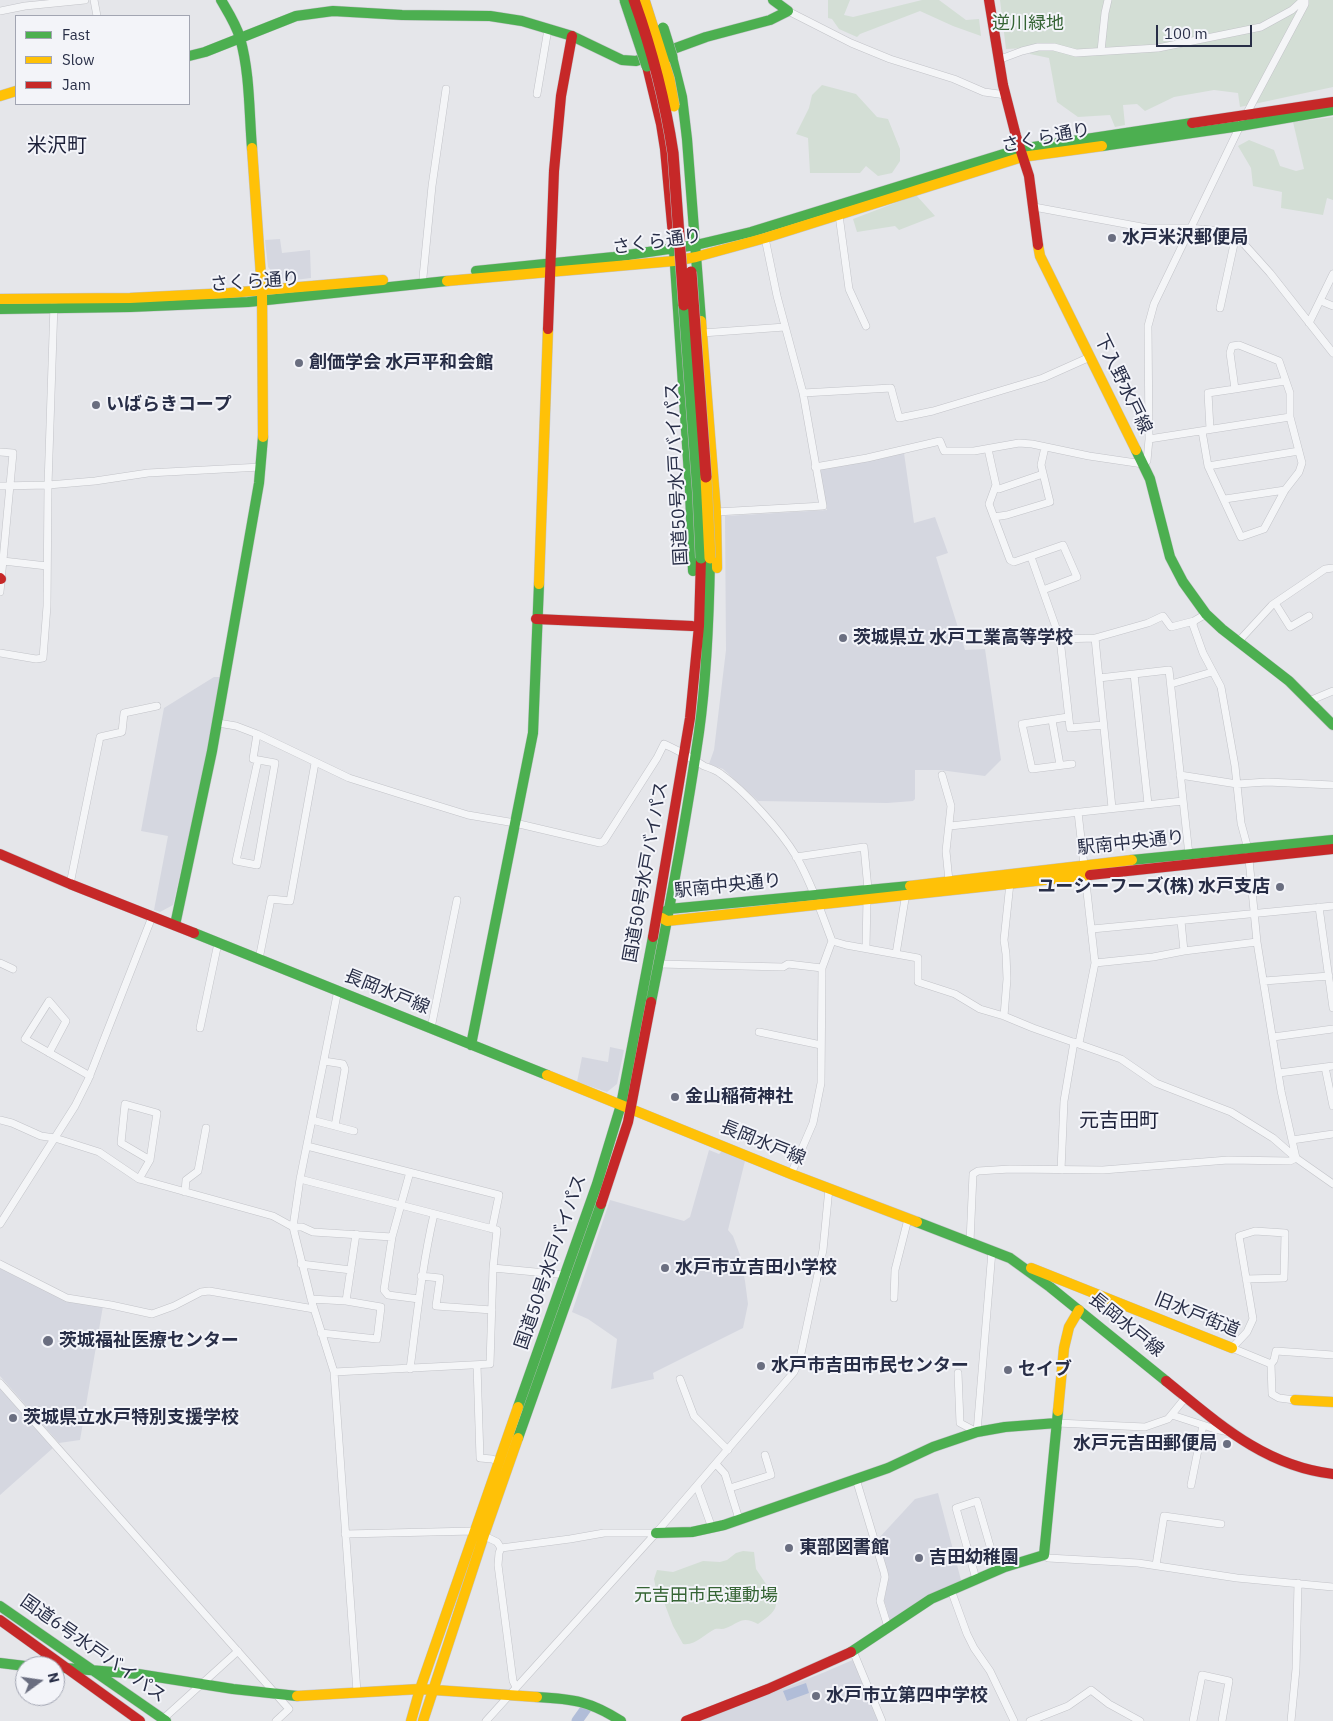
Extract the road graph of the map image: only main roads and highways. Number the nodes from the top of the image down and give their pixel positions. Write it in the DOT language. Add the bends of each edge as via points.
graph roads {
  1 [pos="221,0"];
  2 [pos="625,0"];
  3 [pos="634,0"];
  4 [pos="644,0"];
  5 [pos="653,0"];
  6 [pos="773,0"];
  7 [pos="989,0"];
  8 [pos="572,36"];
  9 [pos="240,38"];
  10 [pos="190,56"];
  11 [pos="15,91"];
  12 [pos="0,96"];
  13 [pos="1333,102"];
  14 [pos="1333,110"];
  15 [pos="1021,153"];
  16 [pos="674,249"];
  17 [pos="696,251"];
  18 [pos="674,261"];
  19 [pos="549,268"];
  20 [pos="262,296"];
  21 [pos="0,299"];
  22 [pos="54,303"];
  23 [pos="0,309"];
  24 [pos="705,558"];
  25 [pos="536,618"];
  26 [pos="692,626"];
  27 [pos="701,714"];
  28 [pos="690,718"];
  29 [pos="1333,725"];
  30 [pos="690,756"];
  31 [pos="1333,840"];
  32 [pos="1333,849"];
  33 [pos="1248,854"];
  34 [pos="1,857"];
  35 [pos="1085,871"];
  36 [pos="906,890"];
  37 [pos="656,915"];
  38 [pos="668,915"];
  39 [pos="175,925"];
  40 [pos="471,1045"];
  41 [pos="626,1107"];
  42 [pos="1022,1266"];
  43 [pos="570,1276"];
  44 [pos="1080,1310"];
  45 [pos="1232,1348"];
  46 [pos="1294,1400"];
  47 [pos="1333,1402"];
  48 [pos="1057,1423"];
  49 [pos="1333,1474"];
  50 [pos="479,1533"];
  51 [pos="656,1533"];
  52 [pos="0,1606"];
  53 [pos="1,1621"];
  54 [pos="45,1656"];
  55 [pos="0,1663"];
  56 [pos="15,1665"];
  57 [pos="65,1668"];
  58 [pos="94,1670"];
  59 [pos="65,1671"];
  60 [pos="426,1690"];
  61 [pos="164,1720"];
  62 [pos="140,1721"];
  63 [pos="411,1721"];
  64 [pos="422,1721"];
  65 [pos="621,1721"];
  66 [pos="686,1721"];
  1 -- 9 [label="main road"];
  2 -- 16 [label="main road, bridge" via="653,88 665,149"];
  3 -- 24 [label="main road, 国道50号水戸バイパス, bridge" via="669,120"];
  4 -- 24 [label="main road, 国道50号水戸バイパス, bridge" via="669,79 681,151 702,427"];
  5 -- 17 [label="main road, bridge" via="682,97"];
  6 -- 8 [label="main road" via="788,11 770,20 636,60 622,60"];
  7 -- 15 [label="main road, 下入野水戸線" via="998,60"];
  8 -- 9 [label="main road" via="522,21 490,16 321,11 296,16"];
  8 -- 19 [label="main road" via="556,152"];
  9 -- 10 [label="main road"];
  9 -- 20 [label="main road" via="248,81"];
  11 -- 12 [label="main road"];
  13 -- 15 [label="main road, さくら通り"];
  14 -- 15 [label="main road, さくら通り" via="1240,126"];
  15 -- 17 [label="main road, さくら通り"];
  15 -- 17 [label="main road, さくら通り" via="765,238"];
  15 -- 29 [label="main road, 下入野水戸線" via="1029,176 1040,256 1143,464 1154,490 1170,557 1183,582 1206,614 1289,681"];
  16 -- 17 [label="main road, さくら通り"];
  16 -- 18 [label="main road"];
  16 -- 19 [label="main road, さくら通り"];
  17 -- 18 [label="main road, さくら通り"];
  17 -- 27 [label="main road" via="716,512 716,616 713,655"];
  18 -- 19 [label="main road, さくら通り"];
  18 -- 26 [label="main road" via="691,509"];
  19 -- 20 [label="main road, さくら通り" via="424,283"];
  19 -- 20 [label="main road, さくら通り" via="423,277"];
  19 -- 25 [label="main road"];
  20 -- 22 [label="main road, さくら通り"];
  20 -- 39 [label="main road" via="261,467 218,723"];
  21 -- 22 [label="main road, さくら通り"];
  22 -- 23 [label="main road, さくら通り"];
  24 -- 27 [label="main road, 国道50号水戸バイパス" via="709,618"];
  24 -- 28 [label="main road, 国道50号水戸バイパス"];
  25 -- 26 [label="main road"];
  25 -- 40 [label="main road" via="532,742"];
  26 -- 28 [label="main road"];
  27 -- 30 [label="main road, 国道50号水戸バイパス"];
  28 -- 30 [label="main road, 国道50号水戸バイパス"];
  30 -- 37 [label="main road, 国道50号水戸バイパス"];
  30 -- 38 [label="main road, 国道50号水戸バイパス"];
  31 -- 33 [label="main road, 駅南中央通り"];
  32 -- 33 [label="main road, 駅南中央通り"];
  33 -- 35 [label="main road, 駅南中央通り"];
  33 -- 35 [label="main road, 駅南中央通り" via="1189,855"];
  34 -- 39 [label="main road, 長岡水戸線"];
  35 -- 36 [label="main road, 駅南中央通り" via="1010,883"];
  35 -- 36 [label="main road, 駅南中央通り" via="949,881"];
  36 -- 38 [label="main road, 駅南中央通り"];
  37 -- 38 [label="main road, 駅南中央通り"];
  37 -- 41 [label="main road, 国道50号水戸バイパス"];
  38 -- 41 [label="main road, 国道50号水戸バイパス"];
  39 -- 40 [label="main road, 長岡水戸線"];
  40 -- 41 [label="main road, 長岡水戸線"];
  41 -- 42 [label="main road, 長岡水戸線" via="970,1242"];
  41 -- 43 [label="main road, 国道50号水戸バイパス" via="597,1184"];
  42 -- 44 [label="main road, 長岡水戸線"];
  42 -- 45 [label="main road, 旧水戸街道"];
  43 -- 50 [label="main road, 国道50号水戸バイパス"];
  43 -- 50 [label="main road, 国道50号水戸バイパス" via="500,1462"];
  44 -- 48 [label="main road" via="1070,1324 1067,1336"];
  44 -- 49 [label="main road, 長岡水戸線" via="1186,1397 1263,1454 1304,1470"];
  46 -- 47 [label="main road"];
  48 -- 51 [label="main road" via="978,1432 888,1468 712,1528"];
  48 -- 66 [label="main road" via="1044,1555 997,1570 931,1599 853,1651"];
  50 -- 60 [label="main road, 国道50号水戸バイパス"];
  52 -- 58 [label="main road, 国道6号水戸バイパス"];
  53 -- 54 [label="main road, 国道6号水戸バイパス"];
  55 -- 56 [label="main road"];
  57 -- 58 [label="main road"];
  58 -- 60 [label="main road" via="277,1695"];
  58 -- 61 [label="main road, 国道6号水戸バイパス"];
  59 -- 62 [label="main road, 国道6号水戸バイパス"];
  60 -- 63 [label="main road, 国道50号水戸バイパス"];
  60 -- 64 [label="main road, 国道50号水戸バイパス"];
  60 -- 65 [label="main road" via="580,1700"];
}
